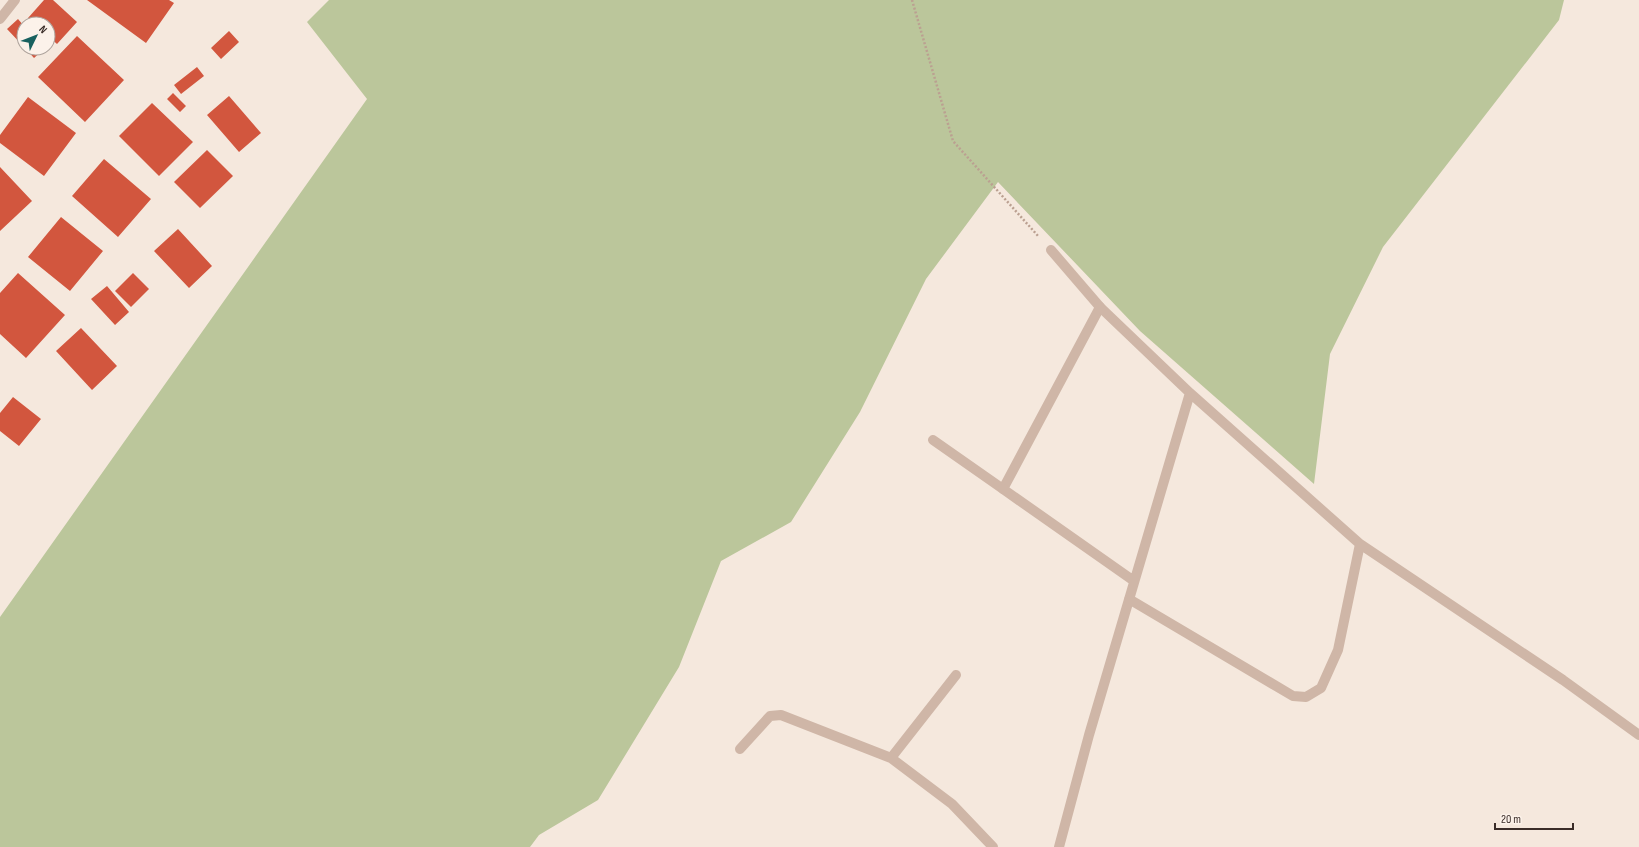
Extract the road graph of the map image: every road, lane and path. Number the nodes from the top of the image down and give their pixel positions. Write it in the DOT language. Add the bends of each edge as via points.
graph roads {
  1 [pos="15,0"];
  2 [pos="912,0"];
  3 [pos="0,19"];
  4 [pos="1050,250"];
  5 [pos="1100,307"];
  6 [pos="1190,393"];
  7 [pos="933,440"];
  8 [pos="1003,489"];
  9 [pos="1360,544"];
  10 [pos="1134,582"];
  11 [pos="1129,599"];
  12 [pos="956,675"];
  13 [pos="1639,735"];
  14 [pos="740,749"];
  15 [pos="891,758"];
  16 [pos="994,847"];
  17 [pos="1059,847"];
  1 -- 3 [label="street"];
  2 -- 4 [label="path" via="953,141"];
  4 -- 5 [label="street"];
  5 -- 6 [label="street"];
  5 -- 8 [label="street"];
  6 -- 9 [label="street"];
  6 -- 10 [label="street"];
  7 -- 8 [label="street"];
  8 -- 10 [label="street"];
  9 -- 11 [label="street" via="1338,650 1321,688 1306,697 1293,696"];
  9 -- 13 [label="street" via="1563,680"];
  10 -- 11 [label="street"];
  11 -- 17 [label="street"];
  12 -- 15 [label="street"];
  14 -- 15 [label="street" via="770,716 781,715"];
  15 -- 16 [label="street" via="952,804"];
}
